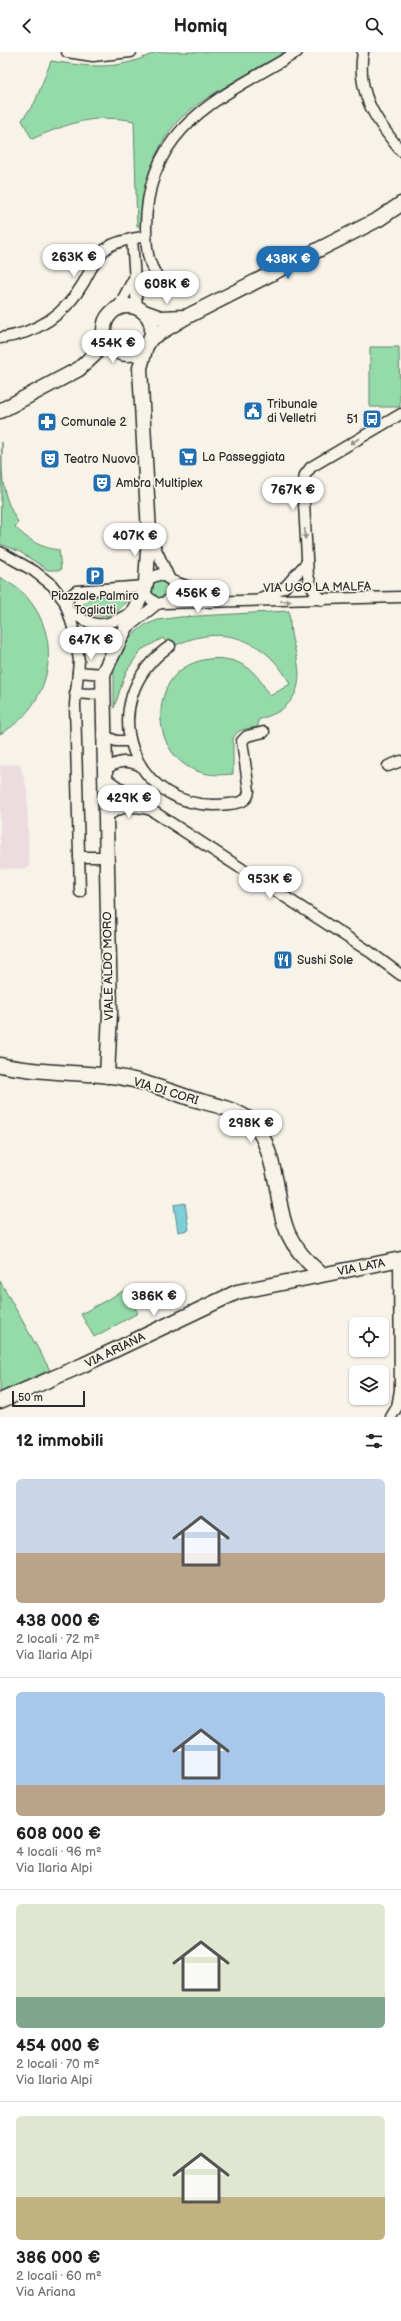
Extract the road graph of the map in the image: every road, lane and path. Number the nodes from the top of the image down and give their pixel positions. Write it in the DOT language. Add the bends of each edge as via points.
graph roads {
  1 [pos="67,52"];
  2 [pos="131,52"];
  3 [pos="297,52"];
  4 [pos="363,52"];
  5 [pos="401,151"];
  6 [pos="401,204"];
  7 [pos="401,214"];
  8 [pos="379,219"];
  9 [pos="146,236"];
  10 [pos="132,239"];
  11 [pos="135,276"];
  12 [pos="166,286"];
  13 [pos="118,308"];
  14 [pos="141,310"];
  15 [pos="186,317"];
  16 [pos="104,334"];
  17 [pos="0,338"];
  18 [pos="149,342"];
  19 [pos="125,354"];
  20 [pos="85,364"];
  21 [pos="140,368"];
  22 [pos="0,411"];
  23 [pos="401,414"];
  24 [pos="149,533"];
  25 [pos="0,552"];
  26 [pos="307,562"];
  27 [pos="170,579"];
  28 [pos="145,585"];
  29 [pos="401,597"];
  30 [pos="322,600"];
  31 [pos="234,602"];
  32 [pos="248,602"];
  33 [pos="160,603"];
  34 [pos="67,608"];
  35 [pos="132,612"];
  36 [pos="122,633"];
  37 [pos="170,646"];
  38 [pos="78,672"];
  39 [pos="102,674"];
  40 [pos="75,693"];
  41 [pos="102,693"];
  42 [pos="264,732"];
  43 [pos="103,735"];
  44 [pos="129,741"];
  45 [pos="401,761"];
  46 [pos="141,766"];
  47 [pos="388,766"];
  48 [pos="104,774"];
  49 [pos="151,810"];
  50 [pos="105,819"];
  51 [pos="79,857"];
  52 [pos="106,857"];
  53 [pos="80,892"];
  54 [pos="401,975"];
  55 [pos="0,1065"];
  56 [pos="107,1076"];
  57 [pos="400,1259"];
  58 [pos="321,1274"];
  59 [pos="0,1402"];
  60 [pos="391,1417"];
  1 -- 2 [label="street" via="100,56"];
  3 -- 9 [label="street" via="202,110 180,130 164,152 155,172 147,207"];
  4 -- 5 [label="street" via="362,78 367,102 377,121"];
  6 -- 8 [label="street"];
  7 -- 8 [label="street"];
  8 -- 15 [label="street"];
  9 -- 10 [label="street"];
  9 -- 12 [label="street" via="151,267 157,278"];
  10 -- 11 [label="street"];
  10 -- 17 [label="street" via="103,251 76,295 56,316 34,329"];
  11 -- 13 [label="street"];
  11 -- 14 [label="street"];
  13 -- 14 [label="street" via="124,306"];
  13 -- 16 [label="street" via="106,319"];
  14 -- 15 [label="street" via="161,318"];
  14 -- 18 [label="street" via="152,324"];
  15 -- 18 [label="street"];
  16 -- 19 [label="street" via="110,347"];
  16 -- 20 [label="street" via="96,352"];
  18 -- 19 [label="street" via="134,354"];
  18 -- 21 [label="street"];
  19 -- 20 [label="street"];
  19 -- 21 [label="street"];
  20 -- 22 [label="street" via="65,378"];
  21 -- 24 [label="street"];
  23 -- 26 [label="street, one-way" via="309,469 303,485"];
  24 -- 27 [label="street"];
  24 -- 28 [label="street"];
  25 -- 34 [label="street" via="46,579 58,592"];
  26 -- 30 [label="street" via="311,585"];
  26 -- 32 [label="street" via="282,590"];
  27 -- 28 [label="street" via="156,574"];
  27 -- 31 [label="street, VIA UGO LA MALFA"];
  27 -- 33 [label="street" via="174,586 173,595"];
  28 -- 33 [label="street" via="149,600"];
  28 -- 34 [label="street" via="76,591 68,597"];
  28 -- 35 [label="street"];
  29 -- 30 [label="street, VIA UGO LA MALFA"];
  32 -- 30 [label="street, VIA UGO LA MALFA, one-way"];
  31 -- 32 [label="street, VIA UGO LA MALFA"];
  31 -- 33 [label="street, VIA UGO LA MALFA"];
  33 -- 36 [label="street"];
  34 -- 35 [label="street" via="85,621 100,625 115,622"];
  34 -- 38 [label="street" via="77,643"];
  35 -- 36 [label="street"];
  36 -- 39 [label="street"];
  37 -- 44 [label="street" via="150,662 134,687 127,712"];
  38 -- 39 [label="street"];
  38 -- 40 [label="street"];
  39 -- 41 [label="street"];
  40 -- 41 [label="street"];
  40 -- 51 [label="street"];
  41 -- 43 [label="street, VIALE ALDO MORO"];
  42 -- 46 [label="street" via="247,736 242,741 249,791 247,798 239,802 211,805 186,800 157,784"];
  43 -- 44 [label="street"];
  43 -- 48 [label="street, VIALE ALDO MORO"];
  44 -- 46 [label="street"];
  45 -- 47 [label="street"];
  46 -- 48 [label="street" via="121,762 112,764"];
  48 -- 49 [label="street"];
  48 -- 50 [label="street, VIALE ALDO MORO"];
  49 -- 50 [label="street" via="123,808 113,811"];
  49 -- 54 [label="street" via="341,933"];
  50 -- 52 [label="street, VIALE ALDO MORO"];
  51 -- 52 [label="street"];
  51 -- 53 [label="street"];
  52 -- 56 [label="street, VIALE ALDO MORO" via="110,1009"];
  55 -- 56 [label="street, VIA DI CORI" via="48,1073"];
  56 -- 58 [label="street, VIA DI CORI" via="133,1080 226,1109 252,1123 269,1152 281,1212 289,1237 300,1255"];
  57 -- 58 [label="street, VIA LATA"];
  57 -- 60 [label="street" via="400,1390 398,1403"];
  58 -- 59 [label="street, VIA ARIANA" via="230,1294 83,1366"];
}
